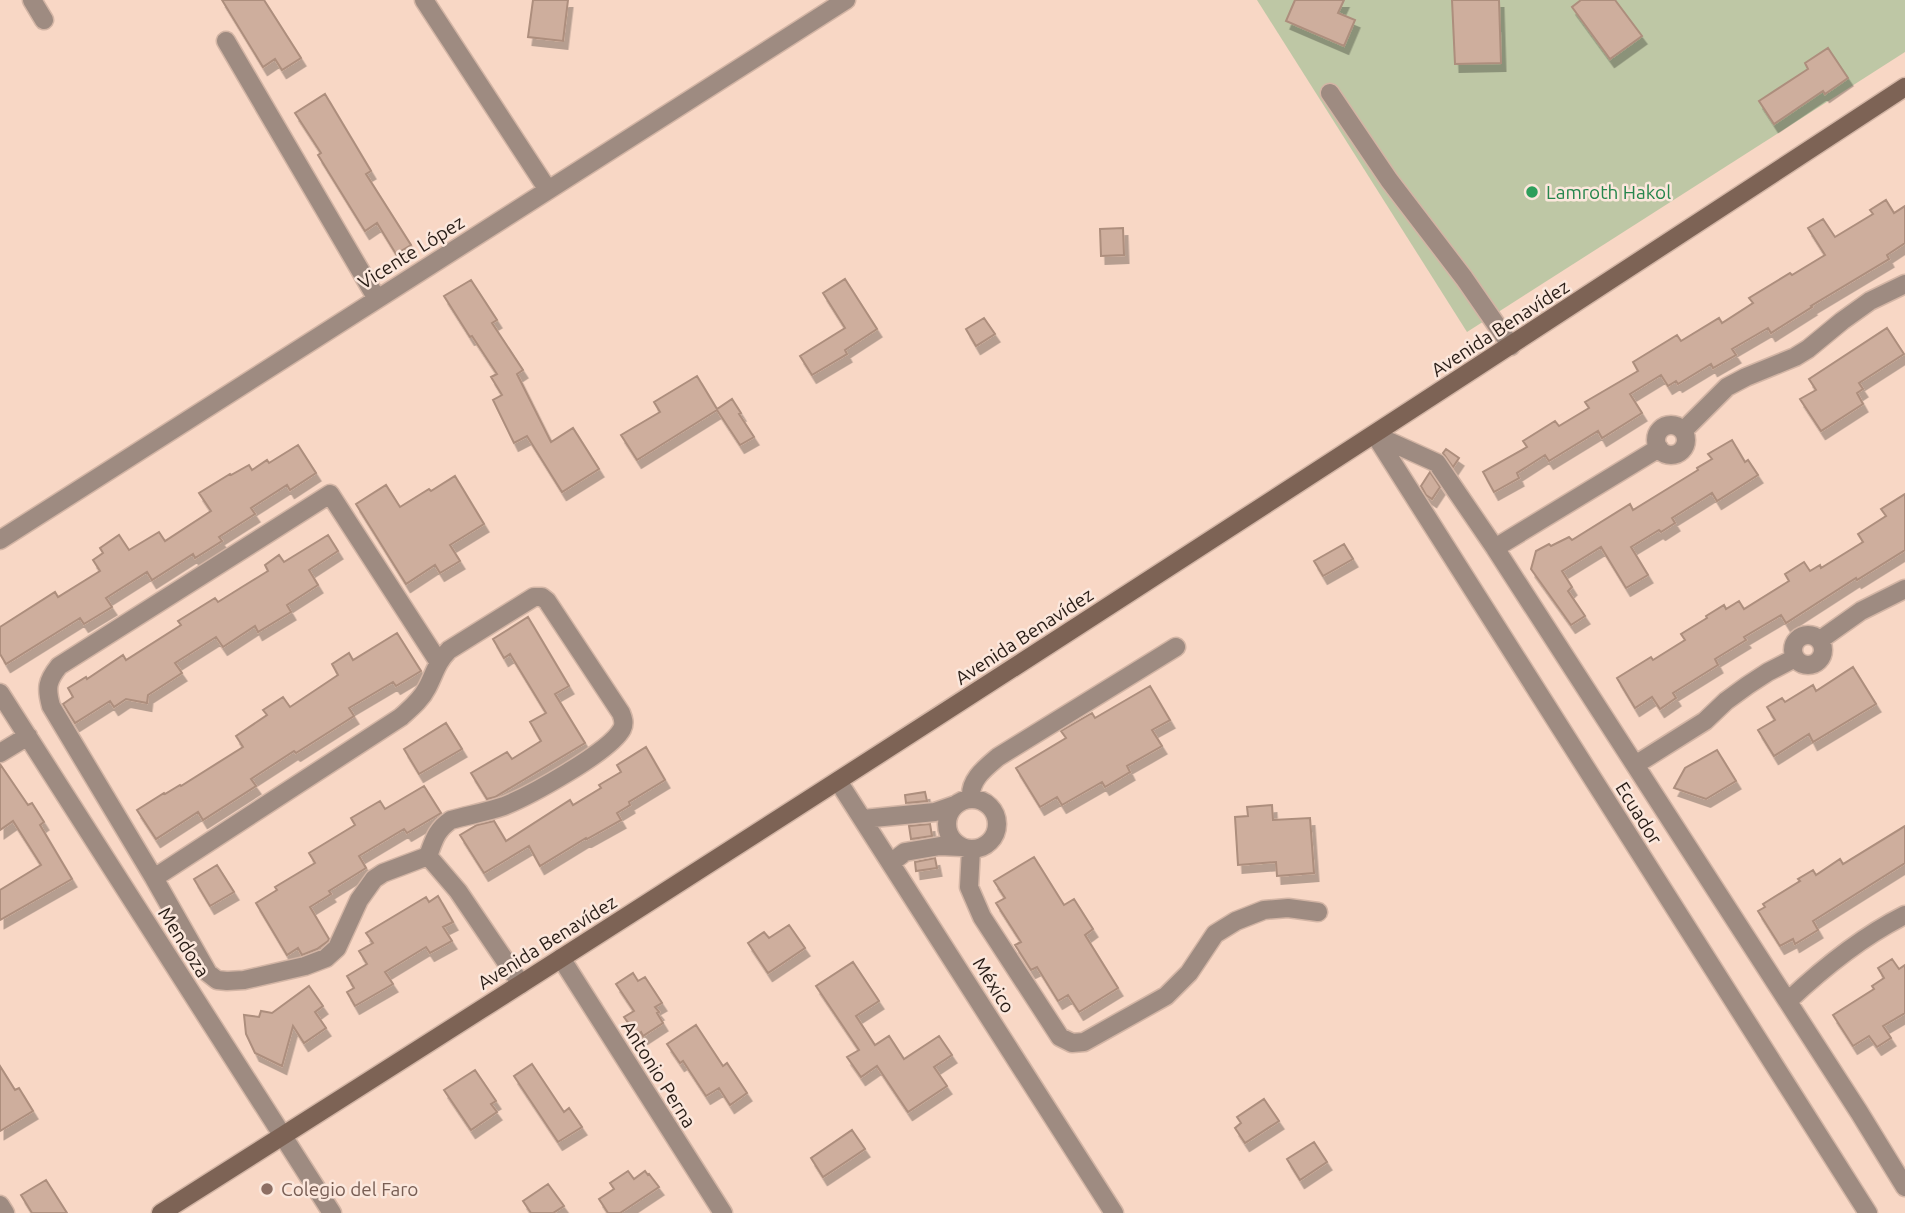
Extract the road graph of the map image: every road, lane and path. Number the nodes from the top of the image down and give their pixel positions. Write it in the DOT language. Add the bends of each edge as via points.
graph roads {
  1 [pos="32,0"];
  2 [pos="424,0"];
  3 [pos="846,0"];
  4 [pos="44,19"];
  5 [pos="226,41"];
  6 [pos="1905,87"];
  7 [pos="1330,93"];
  8 [pos="548,190"];
  9 [pos="1905,284"];
  10 [pos="377,299"];
  11 [pos="1511,346"];
  12 [pos="1375,435"];
  13 [pos="0,540"];
  14 [pos="1495,548"];
  15 [pos="1905,589"];
  16 [pos="1176,648"];
  17 [pos="438,662"];
  18 [pos="0,693"];
  19 [pos="27,736"];
  20 [pos="0,753"];
  21 [pos="1634,765"];
  22 [pos="838,781"];
  23 [pos="963,802"];
  24 [pos="863,819"];
  25 [pos="966,848"];
  26 [pos="428,856"];
  27 [pos="892,862"];
  28 [pos="154,878"];
  29 [pos="1318,912"];
  30 [pos="1905,915"];
  31 [pos="561,958"];
  32 [pos="521,984"];
  33 [pos="1788,1001"];
  34 [pos="282,1136"];
  35 [pos="1905,1187"];
  36 [pos="0,1205"];
  37 [pos="5,1213"];
  38 [pos="161,1213"];
  39 [pos="332,1213"];
  40 [pos="723,1213"];
  41 [pos="1114,1213"];
  42 [pos="1868,1213"];
  1 -- 4 [label="street"];
  2 -- 8 [label="street"];
  3 -- 8 [label="street, Vicente López"];
  5 -- 10 [label="street"];
  6 -- 11 [label="main road, Avenida Benavídez"];
  7 -- 11 [label="street"];
  8 -- 10 [label="street, Vicente López"];
  9 -- 14 [label="street" via="1870,301 1795,357 1727,387 1683,430 1687,440 1680,452 1666,454 1659,448"];
  10 -- 13 [label="street, Vicente López"];
  11 -- 12 [label="main road, Avenida Benavídez"];
  12 -- 14 [label="street" via="1437,463"];
  12 -- 22 [label="main road, Avenida Benavídez"];
  12 -- 42 [label="street, Ecuador"];
  14 -- 21 [label="street"];
  15 -- 21 [label="street" via="1861,611 1820,640 1822,654 1817,662 1807,665 1795,658 1768,672 1705,722"];
  16 -- 23 [label="street" via="998,757 980,773"];
  17 -- 26 [label="street" via="449,650 534,597 542,597 624,722 609,742 562,776 505,805 451,820 437,832"];
  17 -- 28 [label="street" via="420,700 401,717"];
  17 -- 28 [label="street" via="330,494 59,666 48,685 51,706"];
  18 -- 19 [label="street, Mendoza"];
  19 -- 20 [label="street"];
  19 -- 34 [label="street, Mendoza"];
  21 -- 33 [label="street"];
  22 -- 24 [label="street, México"];
  22 -- 31 [label="main road, Avenida Benavídez"];
  23 -- 24 [label="street" via="935,812"];
  23 -- 25 [label="street" via="950,812 947,828 955,843"];
  23 -- 25 [label="street" via="986,803 997,824 986,845"];
  24 -- 27 [label="street, México"];
  25 -- 27 [label="street" via="940,846 905,852"];
  25 -- 29 [label="street" via="969,887 982,917 1060,1037 1072,1043 1084,1042 1166,996 1189,974 1215,934 1236,921 1264,910"];
  26 -- 28 [label="street" via="374,879 337,948 326,958 244,980 217,980 208,973"];
  26 -- 32 [label="street" via="458,891"];
  27 -- 41 [label="street, México"];
  30 -- 33 [label="street" via="1831,962"];
  31 -- 32 [label="main road, Avenida Benavídez"];
  31 -- 40 [label="street, Antonio Perna"];
  32 -- 34 [label="main road, Avenida Benavídez"];
  33 -- 35 [label="street"];
  34 -- 38 [label="main road, Avenida Benavídez"];
  34 -- 39 [label="street, Mendoza"];
  36 -- 37 [label="street"];
}
